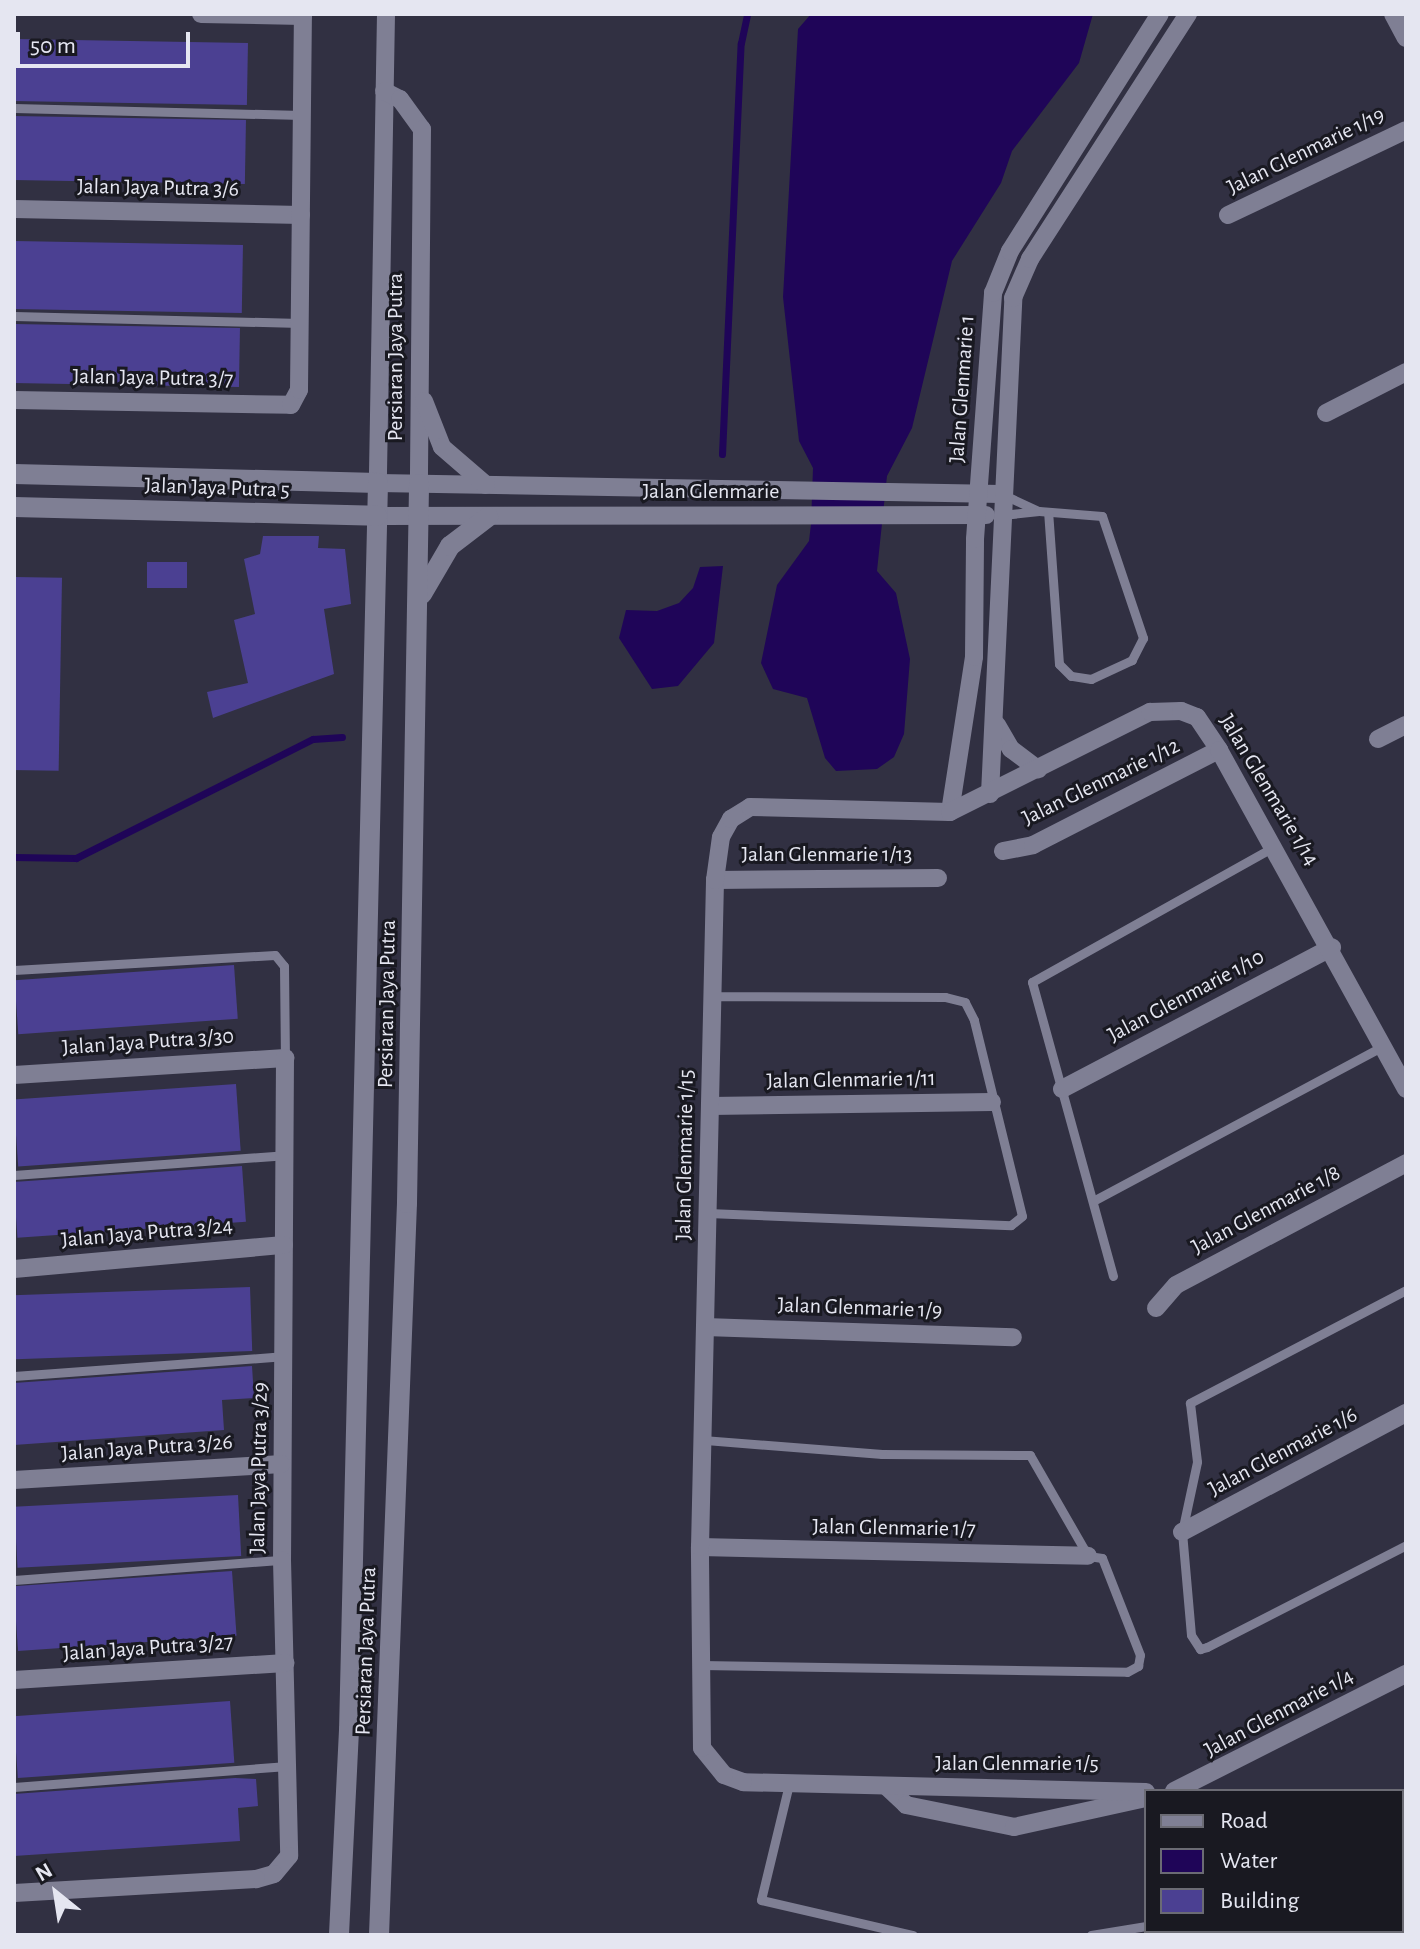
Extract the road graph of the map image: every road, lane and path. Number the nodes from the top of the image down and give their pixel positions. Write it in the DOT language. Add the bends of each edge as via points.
graph roads {
  1 [pos="201,14"];
  2 [pos="386,14"];
  3 [pos="1160,14"];
  4 [pos="1188,14"];
  5 [pos="1393,14"];
  6 [pos="303,15"];
  7 [pos="1406,38"];
  8 [pos="384,91"];
  9 [pos="14,108"];
  10 [pos="302,115"];
  11 [pos="1093,119"];
  12 [pos="1406,130"];
  13 [pos="1112,131"];
  14 [pos="1055,180"];
  15 [pos="1073,192"];
  16 [pos="14,209"];
  17 [pos="301,215"];
  18 [pos="1228,215"];
  19 [pos="14,316"];
  20 [pos="300,323"];
  21 [pos="1406,372"];
  22 [pos="420,391"];
  23 [pos="14,400"];
  24 [pos="1326,413"];
  25 [pos="14,474"];
  26 [pos="378,483"];
  27 [pos="419,484"];
  28 [pos="486,485"];
  29 [pos="978,494"];
  30 [pos="1001,494"];
  31 [pos="14,507"];
  32 [pos="1043,512"];
  33 [pos="976,515"];
  34 [pos="1002,515"];
  35 [pos="377,516"];
  36 [pos="420,517"];
  37 [pos="488,517"];
  38 [pos="419,602"];
  39 [pos="974,657"];
  40 [pos="999,659"];
  41 [pos="995,722"];
  42 [pos="1406,725"];
  43 [pos="1378,739"];
  44 [pos="1219,750"];
  45 [pos="1038,769"];
  46 [pos="990,794"];
  47 [pos="950,812"];
  48 [pos="1275,846"];
  49 [pos="1003,851"];
  50 [pos="938,878"];
  51 [pos="715,880"];
  52 [pos="1332,947"];
  53 [pos="14,970"];
  54 [pos="713,996"];
  55 [pos="1383,1046"];
  56 [pos="285,1058"];
  57 [pos="14,1075"];
  58 [pos="1062,1089"];
  59 [pos="1406,1089"];
  60 [pos="992,1102"];
  61 [pos="710,1106"];
  62 [pos="284,1155"];
  63 [pos="1406,1163"];
  64 [pos="14,1175"];
  65 [pos="1093,1201"];
  66 [pos="708,1213"];
  67 [pos="284,1245"];
  68 [pos="14,1269"];
  69 [pos="1113,1276"];
  70 [pos="1406,1290"];
  71 [pos="1156,1308"];
  72 [pos="705,1327"];
  73 [pos="1013,1337"];
  74 [pos="285,1356"];
  75 [pos="14,1376"];
  76 [pos="1406,1413"];
  77 [pos="703,1440"];
  78 [pos="282,1464"];
  79 [pos="14,1480"];
  80 [pos="1182,1532"];
  81 [pos="1406,1545"];
  82 [pos="700,1547"];
  83 [pos="1088,1556"];
  84 [pos="282,1560"];
  85 [pos="14,1580"];
  86 [pos="285,1663"];
  87 [pos="698,1665"];
  88 [pos="1406,1674"];
  89 [pos="14,1680"];
  90 [pos="709,1759"];
  91 [pos="287,1766"];
  92 [pos="789,1784"];
  93 [pos="14,1787"];
  94 [pos="887,1787"];
  95 [pos="1178,1789"];
  96 [pos="1144,1792"];
  97 [pos="1144,1798"];
  98 [pos="14,1893"];
  99 [pos="1144,1926"];
  100 [pos="339,1935"];
  101 [pos="379,1935"];
  102 [pos="913,1935"];
  103 [pos="1091,1935"];
  1 -- 6 [label="street"];
  2 -- 8 [label="street, Persiaran Jaya Putra"];
  3 -- 11 [label="street, Jalan Glenmarie 1"];
  4 -- 13 [label="street, Jalan Glenmarie 1"];
  5 -- 7 [label="street"];
  6 -- 10 [label="street"];
  8 -- 22 [label="street, Persiaran Jaya Putra" via="400,99 422,129"];
  8 -- 26 [label="street, Persiaran Jaya Putra"];
  9 -- 10 [label="lane"];
  10 -- 17 [label="street"];
  11 -- 13 [label="street"];
  11 -- 14 [label="street, Jalan Glenmarie 1"];
  12 -- 18 [label="street, Jalan Glenmarie 1/19"];
  13 -- 15 [label="street, Jalan Glenmarie 1"];
  14 -- 15 [label="street"];
  14 -- 29 [label="street, Jalan Glenmarie 1" via="1010,251 993,293"];
  15 -- 30 [label="street, Jalan Glenmarie 1" via="1030,259 1013,298"];
  16 -- 17 [label="street, Jalan Jaya Putra 3/6"];
  17 -- 20 [label="street"];
  19 -- 20 [label="lane"];
  20 -- 23 [label="street, Jalan Jaya Putra 3/7" via="299,390 291,405"];
  21 -- 24 [label="street"];
  22 -- 27 [label="street, Persiaran Jaya Putra"];
  22 -- 28 [label="street" via="442,447"];
  25 -- 26 [label="street, Jalan Jaya Putra 5"];
  26 -- 27 [label="street, Jalan Jaya Putra 5"];
  26 -- 35 [label="street, Persiaran Jaya Putra"];
  27 -- 28 [label="street, Jalan Glenmarie"];
  27 -- 36 [label="street, Persiaran Jaya Putra"];
  28 -- 29 [label="street, Jalan Glenmarie"];
  29 -- 30 [label="street, Jalan Glenmarie"];
  29 -- 33 [label="street, Jalan Glenmarie 1"];
  30 -- 32 [label="lane"];
  30 -- 34 [label="street, Jalan Glenmarie 1"];
  31 -- 35 [label="street, Jalan Jaya Putra 5"];
  32 -- 32 [label="lane" via="1059,664 1071,676 1091,679 1132,660 1143,638 1102,516"];
  32 -- 34 [label="lane"];
  33 -- 34 [label="street, Jalan Glenmarie"];
  33 -- 37 [label="street, Jalan Glenmarie"];
  33 -- 39 [label="street, Jalan Glenmarie 1"];
  34 -- 40 [label="street, Jalan Glenmarie 1"];
  35 -- 36 [label="street, Jalan Jaya Putra 5"];
  35 -- 100 [label="street, Persiaran Jaya Putra" via="349,1730"];
  36 -- 37 [label="street, Jalan Glenmarie"];
  36 -- 38 [label="street, Persiaran Jaya Putra"];
  37 -- 38 [label="street" via="450,546"];
  38 -- 101 [label="street, Persiaran Jaya Putra" via="407,1203"];
  39 -- 40 [label="street"];
  39 -- 47 [label="street, Jalan Glenmarie 1"];
  40 -- 41 [label="street, Jalan Glenmarie 1"];
  41 -- 45 [label="street" via="1011,749"];
  41 -- 46 [label="street, Jalan Glenmarie 1"];
  42 -- 43 [label="street"];
  44 -- 45 [label="street, Jalan Glenmarie 1/14" via="1197,717 1168,708 1150,712"];
  44 -- 48 [label="street, Jalan Glenmarie 1/14"];
  44 -- 49 [label="street, Jalan Glenmarie 1/12" via="1033,845"];
  45 -- 46 [label="street, Jalan Glenmarie 1/14"];
  46 -- 47 [label="street, Jalan Glenmarie 1/15"];
  47 -- 51 [label="street, Jalan Glenmarie 1/15" via="750,807 731,819 721,837"];
  48 -- 52 [label="street, Jalan Glenmarie 1/14"];
  48 -- 58 [label="lane" via="1032,982"];
  50 -- 51 [label="street, Jalan Glenmarie 1/13"];
  51 -- 54 [label="street, Jalan Glenmarie 1/15"];
  52 -- 55 [label="street, Jalan Glenmarie 1/14"];
  52 -- 58 [label="street, Jalan Glenmarie 1/10"];
  53 -- 56 [label="lane" via="275,955 284,966"];
  54 -- 60 [label="lane" via="945,997 965,1002"];
  54 -- 61 [label="street, Jalan Glenmarie 1/15"];
  55 -- 59 [label="street, Jalan Glenmarie 1/14"];
  55 -- 65 [label="lane"];
  56 -- 57 [label="street, Jalan Jaya Putra 3/30"];
  56 -- 62 [label="street, Jalan Jaya Putra 3/29"];
  58 -- 65 [label="lane"];
  60 -- 61 [label="street, Jalan Glenmarie 1/11"];
  60 -- 66 [label="lane" via="1020,1200 1022,1216 1011,1225"];
  61 -- 66 [label="street, Jalan Glenmarie 1/15"];
  62 -- 64 [label="lane"];
  62 -- 67 [label="street, Jalan Jaya Putra 3/29"];
  63 -- 71 [label="street, Jalan Glenmarie 1/8" via="1176,1285"];
  65 -- 69 [label="lane"];
  66 -- 72 [label="street, Jalan Glenmarie 1/15"];
  67 -- 68 [label="street, Jalan Jaya Putra 3/24"];
  67 -- 74 [label="street, Jalan Jaya Putra 3/29"];
  70 -- 80 [label="lane" via="1190,1403 1197,1462"];
  72 -- 73 [label="street, Jalan Glenmarie 1/9"];
  72 -- 77 [label="street, Jalan Glenmarie 1/15"];
  74 -- 75 [label="lane"];
  74 -- 78 [label="street, Jalan Jaya Putra 3/29"];
  76 -- 80 [label="street, Jalan Glenmarie 1/6"];
  77 -- 82 [label="street, Jalan Glenmarie 1/15"];
  77 -- 83 [label="lane" via="882,1454 1030,1455"];
  78 -- 79 [label="street, Jalan Jaya Putra 3/26"];
  78 -- 84 [label="street, Jalan Jaya Putra 3/29"];
  80 -- 81 [label="lane" via="1191,1635 1200,1649"];
  82 -- 83 [label="street, Jalan Glenmarie 1/7"];
  82 -- 87 [label="street, Jalan Glenmarie 1/15"];
  83 -- 87 [label="lane" via="1102,1558 1140,1655 1138,1666 1127,1672"];
  84 -- 85 [label="lane"];
  84 -- 86 [label="street, Jalan Jaya Putra 3/29"];
  86 -- 89 [label="street, Jalan Jaya Putra 3/27"];
  86 -- 91 [label="street, Jalan Jaya Putra 3/29"];
  87 -- 90 [label="street, Jalan Glenmarie 1/15" via="702,1748"];
  88 -- 95 [label="street, Jalan Glenmarie 1/4"];
  90 -- 92 [label="street, Jalan Glenmarie 1/5" via="724,1775 743,1782"];
  91 -- 93 [label="lane"];
  91 -- 98 [label="street, Jalan Jaya Putra 3/29" via="289,1856 274,1874"];
  92 -- 94 [label="street, Jalan Glenmarie 1/5"];
  92 -- 102 [label="lane" via="761,1900"];
  94 -- 96 [label="street, Jalan Glenmarie 1/5"];
  94 -- 97 [label="street, Jalan Glenmarie 1/5" via="906,1805 1014,1827"];
  99 -- 103 [label="lane"];
}
